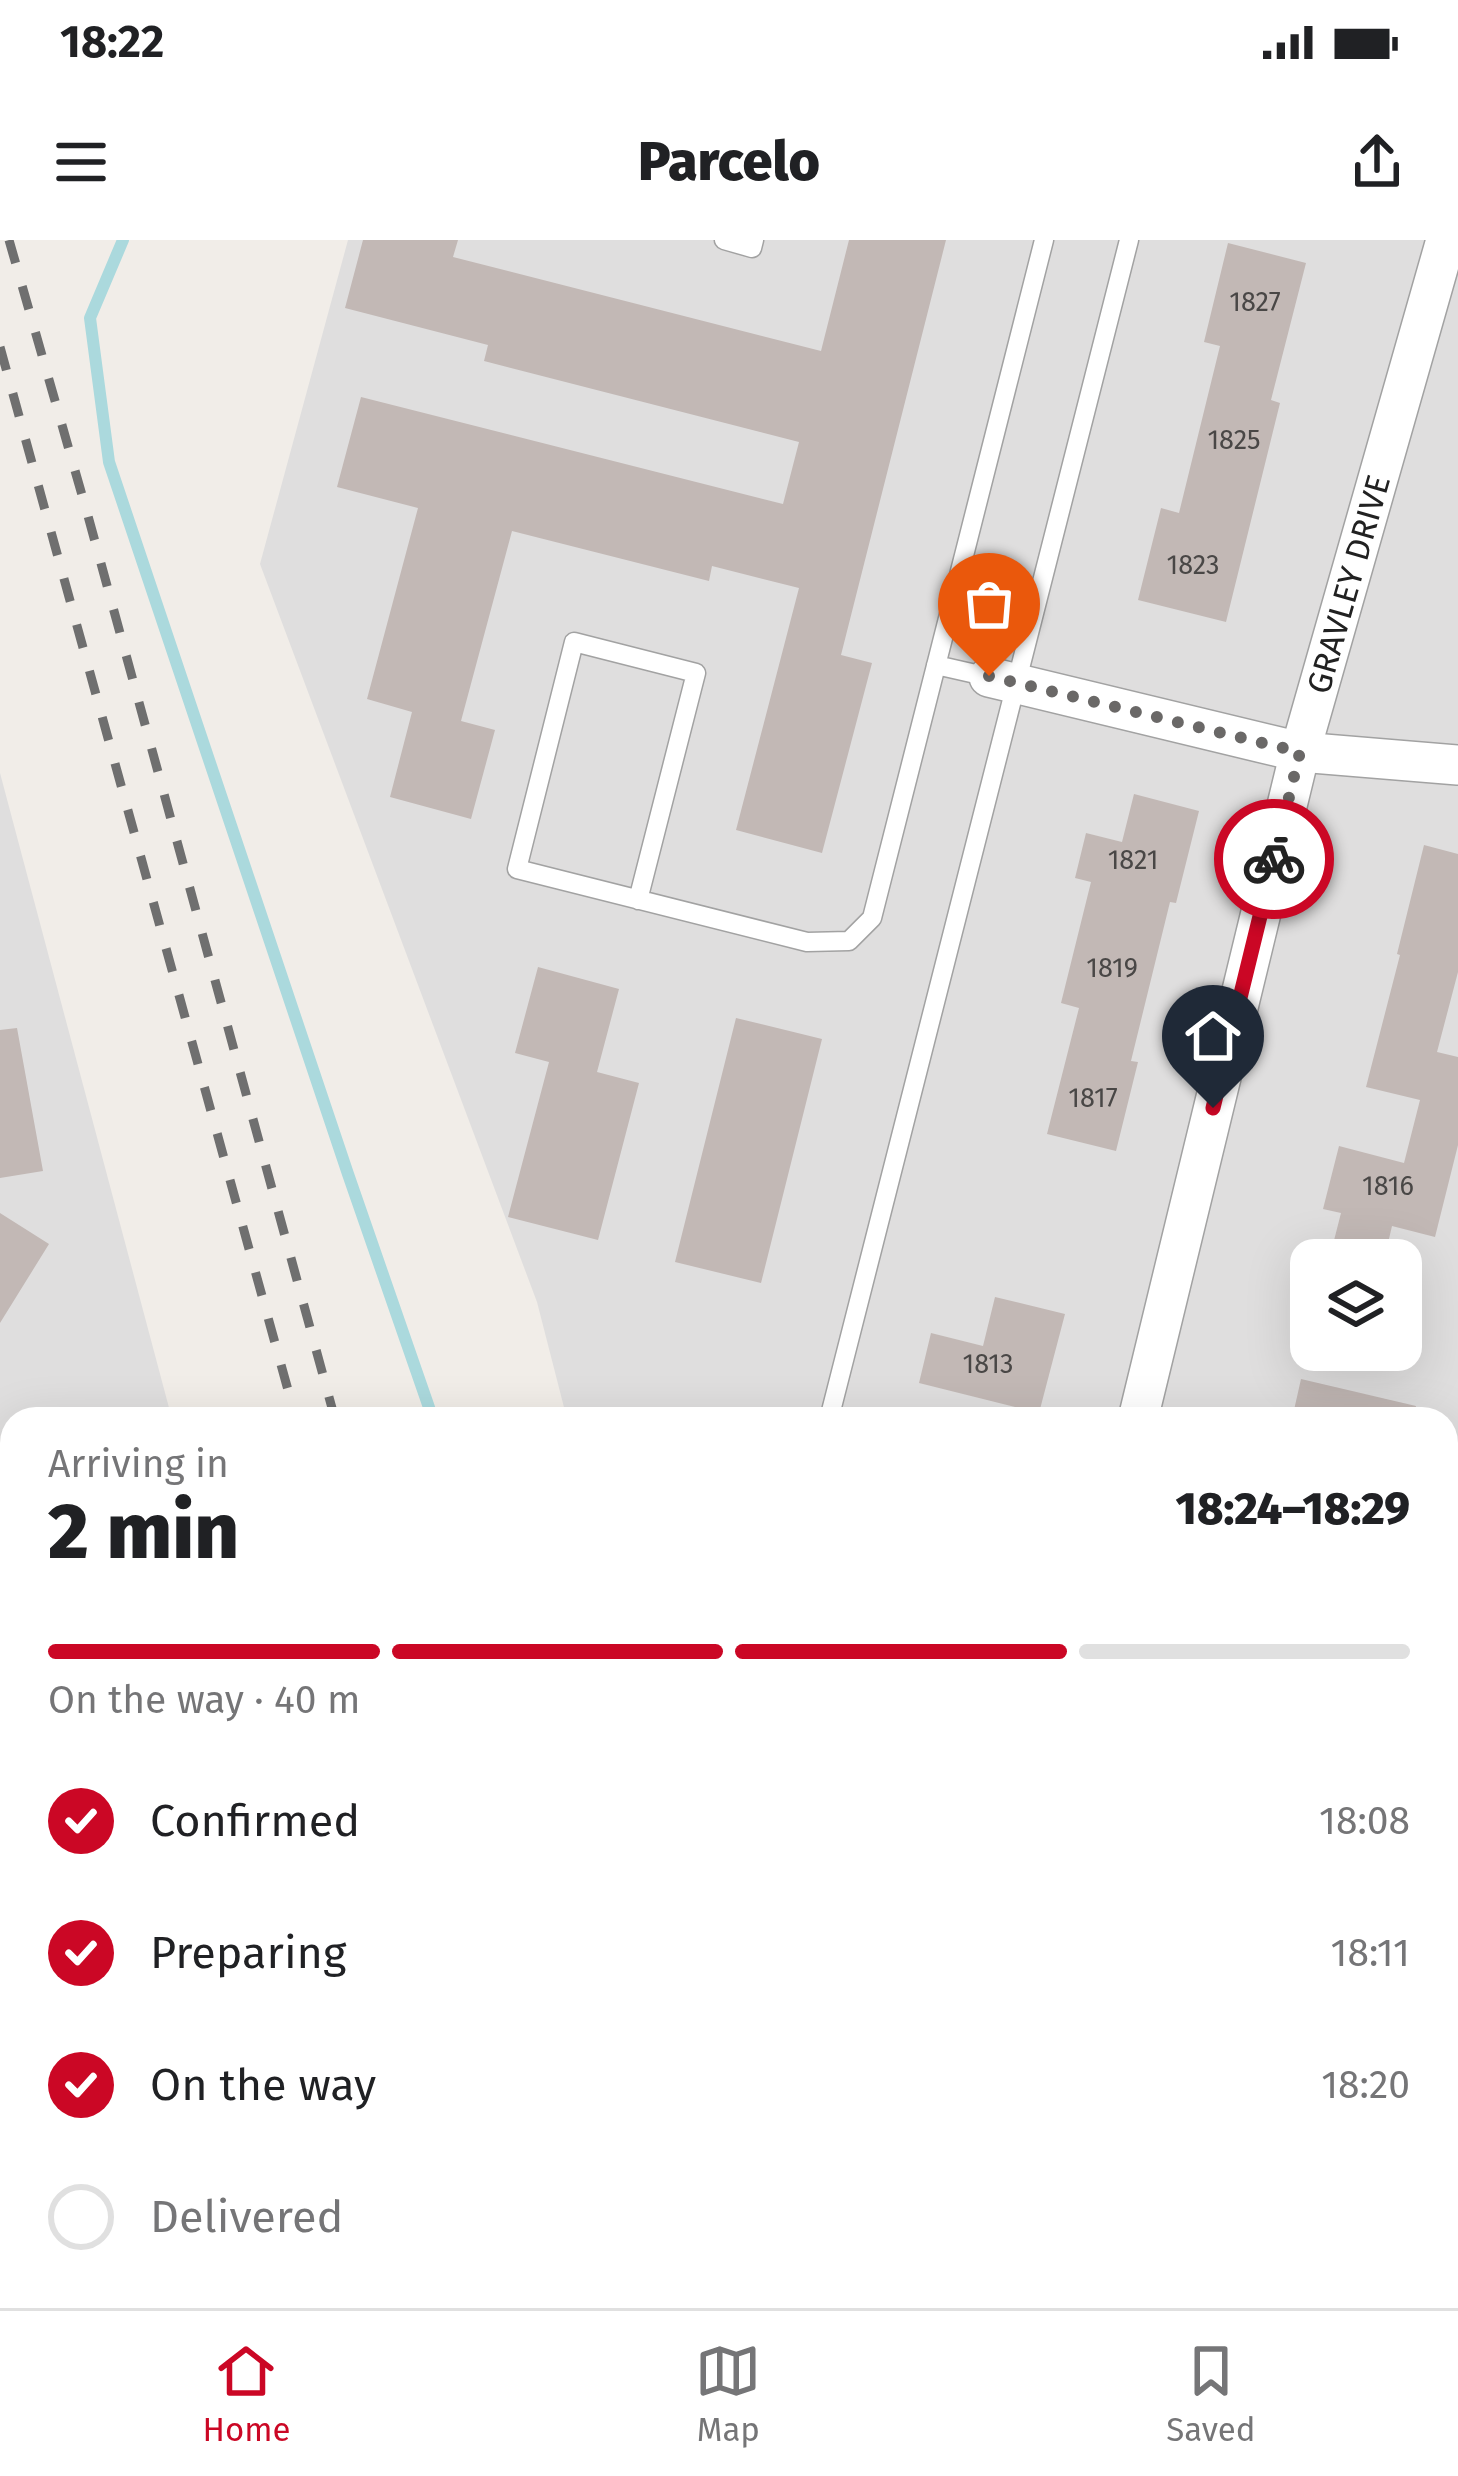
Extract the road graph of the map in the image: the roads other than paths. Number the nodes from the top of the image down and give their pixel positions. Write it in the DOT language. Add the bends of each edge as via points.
graph roads {
  1 [pos="724,240"];
  2 [pos="754,240"];
  3 [pos="1044,240"];
  4 [pos="1129,240"];
  5 [pos="1446,240"];
  6 [pos="936,665"];
  7 [pos="1004,680"];
  8 [pos="1300,752"];
  9 [pos="1458,765"];
  10 [pos="638,900"];
  11 [pos="832,1407"];
  12 [pos="1141,1407"];
  1 -- 2 [label="lane" via="752,248"];
  3 -- 6 [label="lane"];
  4 -- 7 [label="lane"];
  5 -- 8 [label="street, GRAVLEY DRIVE"];
  6 -- 7 [label="lane"];
  6 -- 10 [label="lane" via="872,918 849,941 807,942"];
  7 -- 8 [label="street"];
  7 -- 11 [label="lane"];
  8 -- 9 [label="street"];
  8 -- 12 [label="street, GRAVLEY DRIVE"];
  10 -- 10 [label="lane" via="517,869 574,643 695,673"];
}
